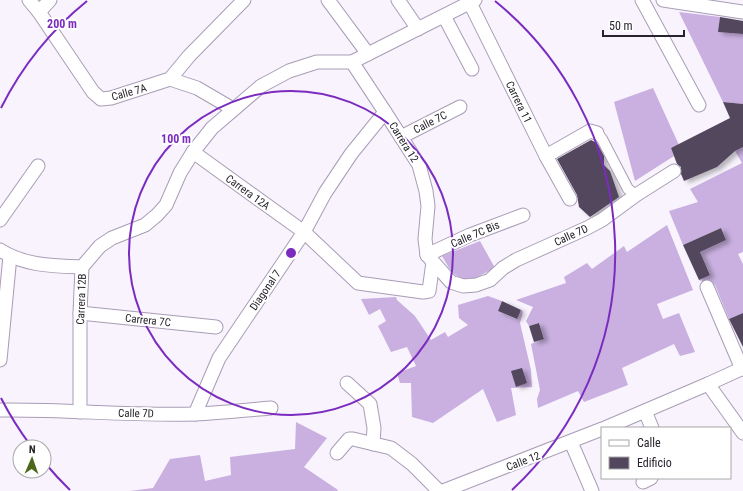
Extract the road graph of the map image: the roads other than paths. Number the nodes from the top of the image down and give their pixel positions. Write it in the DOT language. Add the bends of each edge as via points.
graph roads {
  1 [pos="29,0"];
  2 [pos="50,0"];
  3 [pos="244,0"];
  4 [pos="328,0"];
  5 [pos="398,0"];
  6 [pos="642,0"];
  7 [pos="663,0"];
  8 [pos="473,2"];
  9 [pos="38,12"];
  10 [pos="743,12"];
  11 [pos="444,16"];
  12 [pos="418,28"];
  13 [pos="368,54"];
  14 [pos="352,62"];
  15 [pos="472,69"];
  16 [pos="170,79"];
  17 [pos="699,105"];
  18 [pos="460,107"];
  19 [pos="233,109"];
  20 [pos="385,112"];
  21 [pos="597,133"];
  22 [pos="401,137"];
  23 [pos="193,152"];
  24 [pos="546,156"];
  25 [pos="38,166"];
  26 [pos="674,171"];
  27 [pos="636,195"];
  28 [pos="570,199"];
  29 [pos="523,215"];
  30 [pos="0,220"];
  31 [pos="304,232"];
  32 [pos="5,253"];
  33 [pos="430,259"];
  34 [pos="82,267"];
  35 [pos="707,287"];
  36 [pos="80,313"];
  37 [pos="216,326"];
  38 [pos="0,360"];
  39 [pos="743,368"];
  40 [pos="347,384"];
  41 [pos="708,384"];
  42 [pos="271,408"];
  43 [pos="0,410"];
  44 [pos="645,411"];
  45 [pos="80,412"];
  46 [pos="195,414"];
  47 [pos="607,427"];
  48 [pos="652,427"];
  49 [pos="601,429"];
  50 [pos="743,433"];
  51 [pos="571,442"];
  52 [pos="373,444"];
  53 [pos="337,453"];
  54 [pos="439,491"];
  55 [pos="443,491"];
  56 [pos="592,491"];
  1 -- 9 [label="street, Calle 7A"];
  2 -- 9 [label="street"];
  3 -- 16 [label="street"];
  4 -- 13 [label="street"];
  5 -- 12 [label="street"];
  6 -- 17 [label="street"];
  7 -- 10 [label="street"];
  8 -- 11 [label="street"];
  8 -- 24 [label="street, Carrera 11"];
  9 -- 16 [label="street, Calle 7A" via="93,92 101,99"];
  11 -- 12 [label="street"];
  11 -- 15 [label="street"];
  12 -- 13 [label="street"];
  13 -- 14 [label="street"];
  14 -- 19 [label="street, Carrera 12B" via="317,62 289,71 260,86"];
  14 -- 20 [label="street, Carrera 12"];
  16 -- 19 [label="street" via="197,88"];
  18 -- 22 [label="street, Calle 7C"];
  19 -- 23 [label="street, Carrera 12B" via="212,128"];
  20 -- 22 [label="street, Carrera 12"];
  20 -- 31 [label="street, Diagonal 7" via="351,154"];
  21 -- 24 [label="street" via="590,131"];
  21 -- 27 [label="street" via="628,189"];
  22 -- 33 [label="street, Carrera 12" via="419,165 426,191 428,206 425,239"];
  23 -- 31 [label="street, Carrera 12A"];
  23 -- 34 [label="street, Carrera 12B" via="180,173 166,205 157,216 145,225 112,238 100,246"];
  24 -- 28 [label="street, Carrera 11"];
  25 -- 30 [label="street"];
  26 -- 27 [label="street, Calle 7D"];
  27 -- 33 [label="street, Calle 7D" via="602,220 516,260 490,280 476,285 463,286 451,282"];
  29 -- 33 [label="street, Calle 7C Bis" via="470,235"];
  31 -- 33 [label="street, Carrera 12" via="358,283 429,291"];
  31 -- 46 [label="street, Diagonal 7" via="219,358"];
  32 -- 34 [label="street" via="29,263"];
  32 -- 38 [label="street"];
  34 -- 36 [label="street, Carrera 12B"];
  35 -- 39 [label="street"];
  36 -- 37 [label="street, Carrera 7C"];
  36 -- 45 [label="street, Carrera 12B"];
  39 -- 41 [label="street"];
  40 -- 52 [label="street" via="370,404 374,428"];
  41 -- 44 [label="street"];
  41 -- 50 [label="street"];
  42 -- 46 [label="street, Calle 7D"];
  43 -- 45 [label="street, Calle 7D"];
  44 -- 47 [label="street"];
  44 -- 48 [label="street"];
  45 -- 46 [label="street, Calle 7D"];
  49 -- 51 [label="street, Calle 12"];
  51 -- 55 [label="street, Calle 12"];
  51 -- 56 [label="street"];
  52 -- 53 [label="street" via="349,439"];
  52 -- 54 [label="street" via="391,448 412,464"];
}
